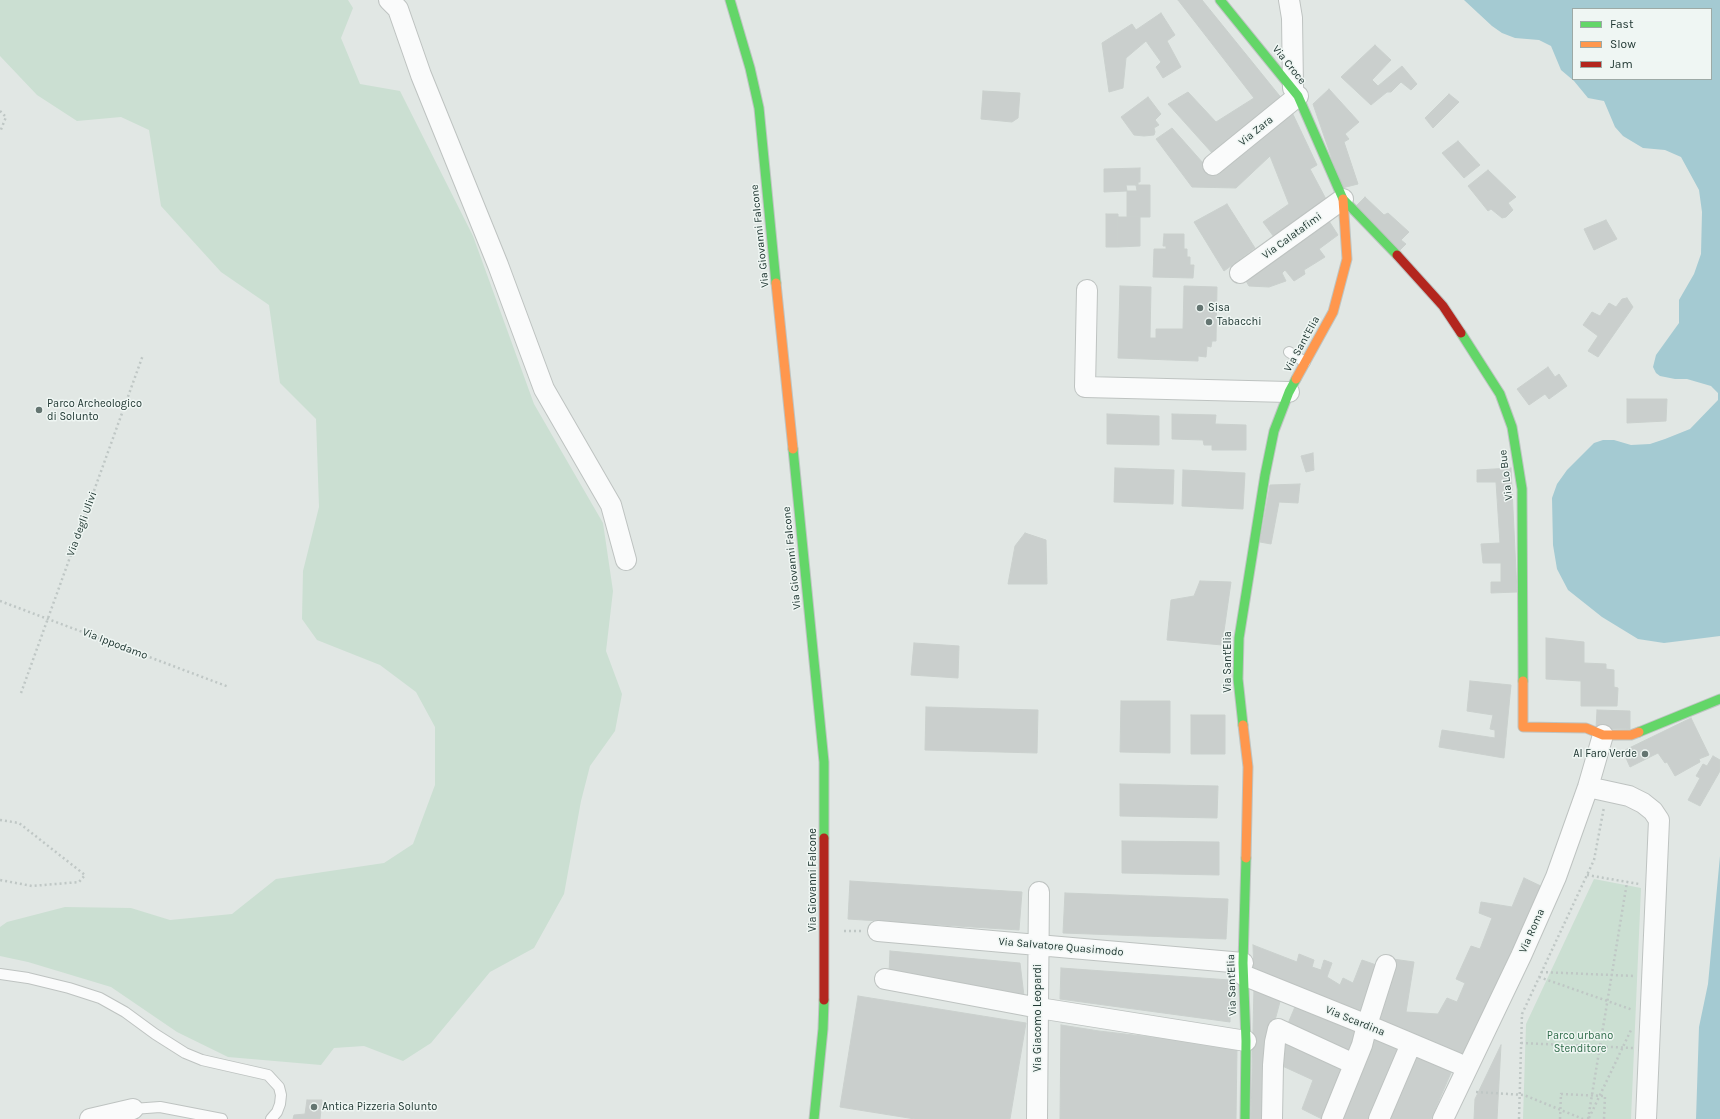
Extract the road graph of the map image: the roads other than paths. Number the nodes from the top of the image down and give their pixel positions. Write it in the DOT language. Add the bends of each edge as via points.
graph roads {
  1 [pos="389,0"];
  2 [pos="730,0"];
  3 [pos="1220,0"];
  4 [pos="1289,0"];
  5 [pos="1296,92"];
  6 [pos="1213,165"];
  7 [pos="1343,199"];
  8 [pos="1240,273"];
  9 [pos="1087,290"];
  10 [pos="1289,352"];
  11 [pos="1306,362"];
  12 [pos="1289,392"];
  13 [pos="626,560"];
  14 [pos="1720,699"];
  15 [pos="1603,735"];
  16 [pos="1598,789"];
  17 [pos="1039,892"];
  18 [pos="878,932"];
  19 [pos="1039,945"];
  20 [pos="1386,965"];
  21 [pos="1243,969"];
  22 [pos="0,974"];
  23 [pos="885,979"];
  24 [pos="1039,1008"];
  25 [pos="1367,1025"];
  26 [pos="1246,1041"];
  27 [pos="1411,1044"];
  28 [pos="1354,1064"];
  29 [pos="1466,1068"];
  30 [pos="133,1109"];
  31 [pos="95,1119"];
  32 [pos="222,1119"];
  33 [pos="271,1119"];
  34 [pos="814,1119"];
  35 [pos="1037,1119"];
  36 [pos="1245,1119"];
  37 [pos="1272,1119"];
  38 [pos="1332,1119"];
  39 [pos="1379,1119"];
  40 [pos="1443,1119"];
  41 [pos="1646,1119"];
  1 -- 13 [label="street" via="398,9 421,75 498,265 544,389 611,505"];
  2 -- 34 [label="street, Via Giovanni Falcone" via="759,108 824,762 823,1029"];
  3 -- 5 [label="street, Via Croce"];
  4 -- 5 [label="street"];
  5 -- 6 [label="street, Via Zara"];
  5 -- 7 [label="street, Via Croce"];
  7 -- 8 [label="street, Via Calatafimi"];
  7 -- 11 [label="street, Via Sant'Elia" via="1347,259 1333,312"];
  7 -- 15 [label="street, Via Lo Bue" via="1443,306 1500,394 1512,427 1522,489 1523,727 1586,728"];
  9 -- 12 [label="street" via="1085,387"];
  10 -- 11 [label="lane"];
  11 -- 12 [label="street, Via Sant'Elia"];
  12 -- 21 [label="street, Via Sant'Elia" via="1274,431 1238,638 1238,680 1248,767"];
  14 -- 15 [label="street" via="1631,735"];
  15 -- 16 [label="street, Via Roma"];
  16 -- 29 [label="street, Via Roma"];
  16 -- 41 [label="street" via="1628,796 1644,803 1659,820"];
  17 -- 19 [label="street, Via Giacomo Leopardi"];
  18 -- 19 [label="street, Via Salvatore Quasimodo"];
  19 -- 21 [label="street, Via Salvatore Quasimodo"];
  19 -- 24 [label="street, Via Giacomo Leopardi"];
  20 -- 25 [label="street"];
  21 -- 25 [label="street, Via Scardina"];
  21 -- 26 [label="street, Via Sant'Elia"];
  22 -- 33 [label="lane" via="55,984 100,998 185,1053 202,1060 268,1075 279,1087 281,1095 277,1112"];
  23 -- 24 [label="street"];
  24 -- 26 [label="street"];
  24 -- 35 [label="street, Via Giacomo Leopardi"];
  25 -- 27 [label="street, Via Scardina"];
  25 -- 28 [label="street"];
  26 -- 36 [label="street, Via Sant'Elia"];
  27 -- 29 [label="street, Via Scardina"];
  27 -- 39 [label="street"];
  28 -- 37 [label="street" via="1278,1030 1273,1065"];
  28 -- 38 [label="street"];
  29 -- 40 [label="street, Via Roma"];
  30 -- 31 [label="street"];
  30 -- 32 [label="lane" via="160,1107"];
}
